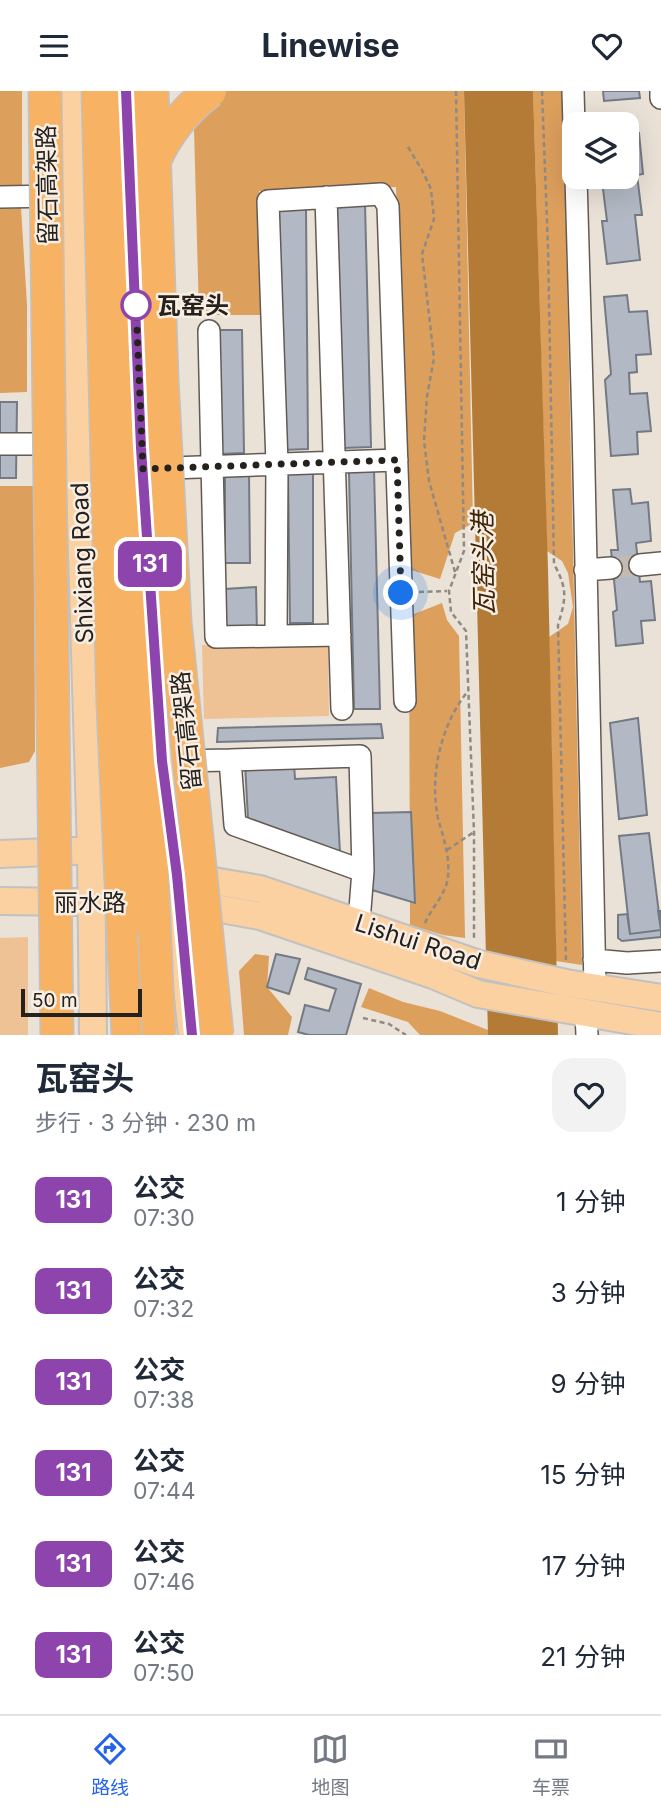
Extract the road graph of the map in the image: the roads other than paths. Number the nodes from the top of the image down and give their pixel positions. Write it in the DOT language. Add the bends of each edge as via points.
graph roads {
  1 [pos="46,91"];
  2 [pos="68,91"];
  3 [pos="98,91"];
  4 [pos="121,91"];
  5 [pos="126,91"];
  6 [pos="152,91"];
  7 [pos="210,91"];
  8 [pos="573,91"];
  9 [pos="661,91"];
  10 [pos="661,98"];
  11 [pos="574,112"];
  12 [pos="576,189"];
  13 [pos="71,195"];
  14 [pos="0,197"];
  15 [pos="326,197"];
  16 [pos="128,331"];
  17 [pos="209,331"];
  18 [pos="0,444"];
  19 [pos="79,444"];
  20 [pos="397,460"];
  21 [pos="335,462"];
  22 [pos="277,464"];
  23 [pos="214,467"];
  24 [pos="143,469"];
  25 [pos="611,568"];
  26 [pos="585,571"];
  27 [pos="340,635"];
  28 [pos="276,636"];
  29 [pos="405,701"];
  30 [pos="342,709"];
  31 [pos="230,760"];
  32 [pos="162,761"];
  33 [pos="91,851"];
  34 [pos="0,854"];
  35 [pos="363,871"];
  36 [pos="178,888"];
  37 [pos="0,901"];
  38 [pos="91,902"];
  39 [pos="359,922"];
  40 [pos="594,960"];
  41 [pos="661,961"];
  42 [pos="595,988"];
  43 [pos="661,998"];
  44 [pos="580,1020"];
  45 [pos="661,1026"];
  46 [pos="57,1035"];
  47 [pos="93,1035"];
  48 [pos="128,1035"];
  49 [pos="159,1035"];
  50 [pos="192,1035"];
  51 [pos="217,1035"];
  1 -- 46 [label="highway, 留石高架路, bridge"];
  2 -- 13 [label="main road, Shixiang Road"];
  3 -- 48 [label="highway, bridge" via="113,705"];
  4 -- 16 [label="highway, 留石高架路, bridge"];
  5 -- 24 [label="main road"];
  6 -- 51 [label="highway, 留石高架路, bridge" via="175,622"];
  7 -- 16 [label="highway, bridge" via="180,119 148,175 130,259"];
  8 -- 11 [label="street"];
  9 -- 10 [label="street"];
  12 -- 26 [label="street"];
  13 -- 14 [label="street"];
  13 -- 19 [label="main road, Shixiang Road"];
  15 -- 20 [label="street" via="381,194 388,206"];
  15 -- 21 [label="street"];
  15 -- 22 [label="street" via="268,201"];
  16 -- 49 [label="highway, 留石高架路, bridge"];
  17 -- 23 [label="street"];
  18 -- 19 [label="street"];
  19 -- 33 [label="main road, Shixiang Road"];
  20 -- 21 [label="street"];
  20 -- 29 [label="street"];
  21 -- 22 [label="street"];
  21 -- 27 [label="street"];
  22 -- 23 [label="street"];
  22 -- 28 [label="street"];
  23 -- 24 [label="street"];
  23 -- 28 [label="street" via="216,637"];
  24 -- 32 [label="main road"];
  25 -- 26 [label="street"];
  26 -- 40 [label="street"];
  27 -- 28 [label="street"];
  27 -- 30 [label="street"];
  31 -- 32 [label="street"];
  31 -- 35 [label="street" via="234,825"];
  31 -- 35 [label="street" via="360,756"];
  32 -- 36 [label="main road"];
  33 -- 34 [label="main road, 丽水路"];
  33 -- 36 [label="main road, 丽水路"];
  33 -- 38 [label="main road, Shixiang Road"];
  35 -- 39 [label="street"];
  36 -- 38 [label="main road, 丽水路"];
  36 -- 39 [label="main road, Lishui Road" via="260,889"];
  36 -- 44 [label="main road, Lishui Road" via="478,994"];
  36 -- 50 [label="main road"];
  37 -- 38 [label="main road, 丽水路"];
  38 -- 47 [label="main road, Shixiang Road"];
  39 -- 42 [label="main road, Lishui Road" via="476,963"];
  40 -- 41 [label="street"];
  40 -- 42 [label="street"];
  42 -- 43 [label="main road, Lishui Road"];
  44 -- 45 [label="main road, Lishui Road"];
}
